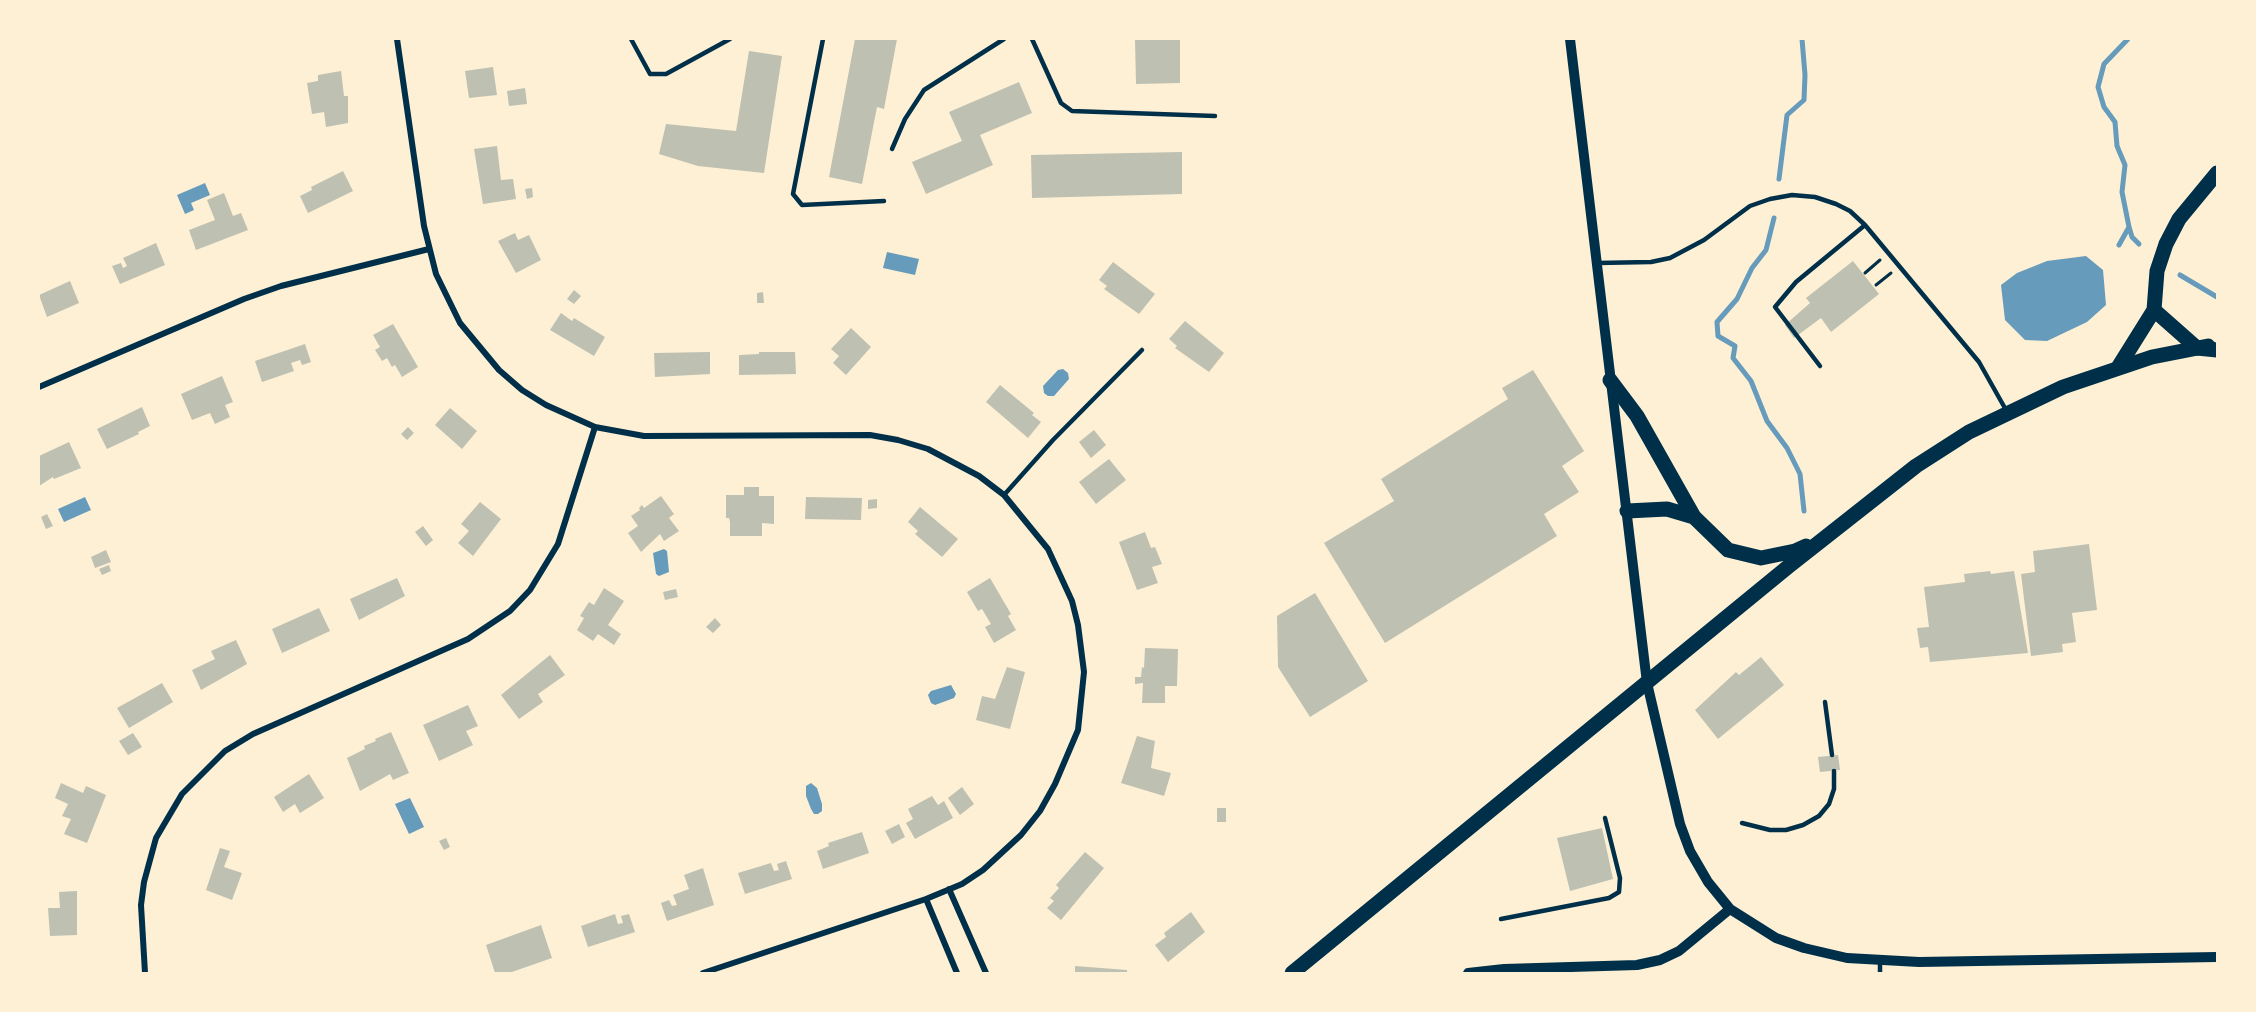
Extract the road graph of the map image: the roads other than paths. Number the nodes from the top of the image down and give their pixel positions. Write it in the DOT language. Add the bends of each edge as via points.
graph roads {
  1 [pos="397,39"];
  2 [pos="631,39"];
  3 [pos="730,39"];
  4 [pos="823,39"];
  5 [pos="1004,39"];
  6 [pos="1032,39"];
  7 [pos="1570,39"];
  8 [pos="1215,116"];
  9 [pos="892,149"];
  10 [pos="2217,174"];
  11 [pos="884,201"];
  12 [pos="1865,225"];
  13 [pos="429,249"];
  14 [pos="1597,263"];
  15 [pos="2154,310"];
  16 [pos="2217,345"];
  17 [pos="2197,348"];
  18 [pos="1142,350"];
  19 [pos="2217,350"];
  20 [pos="1820,366"];
  21 [pos="2119,366"];
  22 [pos="1610,380"];
  23 [pos="39,387"];
  24 [pos="2007,412"];
  25 [pos="595,427"];
  26 [pos="1004,495"];
  27 [pos="1627,511"];
  28 [pos="1694,517"];
  29 [pos="1825,537"];
  30 [pos="1647,683"];
  31 [pos="1825,702"];
  32 [pos="1832,755"];
  33 [pos="1834,771"];
  34 [pos="1605,818"];
  35 [pos="1742,823"];
  36 [pos="950,889"];
  37 [pos="926,899"];
  38 [pos="1730,909"];
  39 [pos="1501,919"];
  40 [pos="2217,957"];
  41 [pos="1880,961"];
  42 [pos="1532,971"];
  43 [pos="145,973"];
  44 [pos="703,973"];
  45 [pos="957,973"];
  46 [pos="986,973"];
  47 [pos="1292,973"];
  48 [pos="1468,973"];
  49 [pos="1880,973"];
  1 -- 13 [label="street"];
  2 -- 3 [label="lane" via="650,74 666,74"];
  4 -- 11 [label="lane" via="793,194 802,205"];
  5 -- 9 [label="lane" via="924,90"];
  6 -- 8 [label="lane" via="1061,103 1072,111"];
  7 -- 14 [label="street"];
  10 -- 15 [label="main road" via="2179,219 2166,244 2157,271"];
  12 -- 14 [label="lane" via="1836,204 1792,195 1750,206 1704,240 1670,258"];
  12 -- 20 [label="lane" via="1796,282 1775,308"];
  12 -- 24 [label="lane" via="1979,362"];
  13 -- 23 [label="street" via="254,295"];
  13 -- 25 [label="street" via="460,324 499,370 546,405"];
  14 -- 22 [label="street"];
  15 -- 17 [label="main road"];
  15 -- 21 [label="main road"];
  16 -- 17 [label="main road"];
  17 -- 19 [label="main road"];
  17 -- 21 [label="main road"];
  18 -- 26 [label="lane"];
  21 -- 24 [label="main road"];
  22 -- 27 [label="street"];
  22 -- 28 [label="main road" via="1636,416"];
  24 -- 29 [label="main road" via="1916,466"];
  25 -- 26 [label="street" via="644,436 836,434 898,440 952,460"];
  25 -- 43 [label="street" via="558,544 530,590 510,611 468,639 253,734 225,751 182,794 156,838 144,882 141,905"];
  26 -- 36 [label="street" via="1033,527 1061,574 1078,625 1083,700 1068,756 1040,811 996,859"];
  27 -- 28 [label="main road" via="1659,508"];
  27 -- 30 [label="street"];
  28 -- 29 [label="main road" via="1728,550 1753,557 1796,551"];
  29 -- 30 [label="main road"];
  30 -- 38 [label="street" via="1680,825 1708,882"];
  30 -- 47 [label="main road"];
  31 -- 32 [label="lane"];
  33 -- 35 [label="lane" via="1834,789 1819,816 1786,830"];
  34 -- 39 [label="lane" via="1620,879 1619,892 1609,898"];
  36 -- 37 [label="street"];
  36 -- 46 [label="street"];
  37 -- 44 [label="street"];
  37 -- 45 [label="street"];
  38 -- 41 [label="street" via="1776,938 1804,948"];
  38 -- 42 [label="street" via="1679,951 1660,960 1637,965"];
  40 -- 41 [label="street"];
  41 -- 49 [label="lane"];
  42 -- 48 [label="street"];
}
